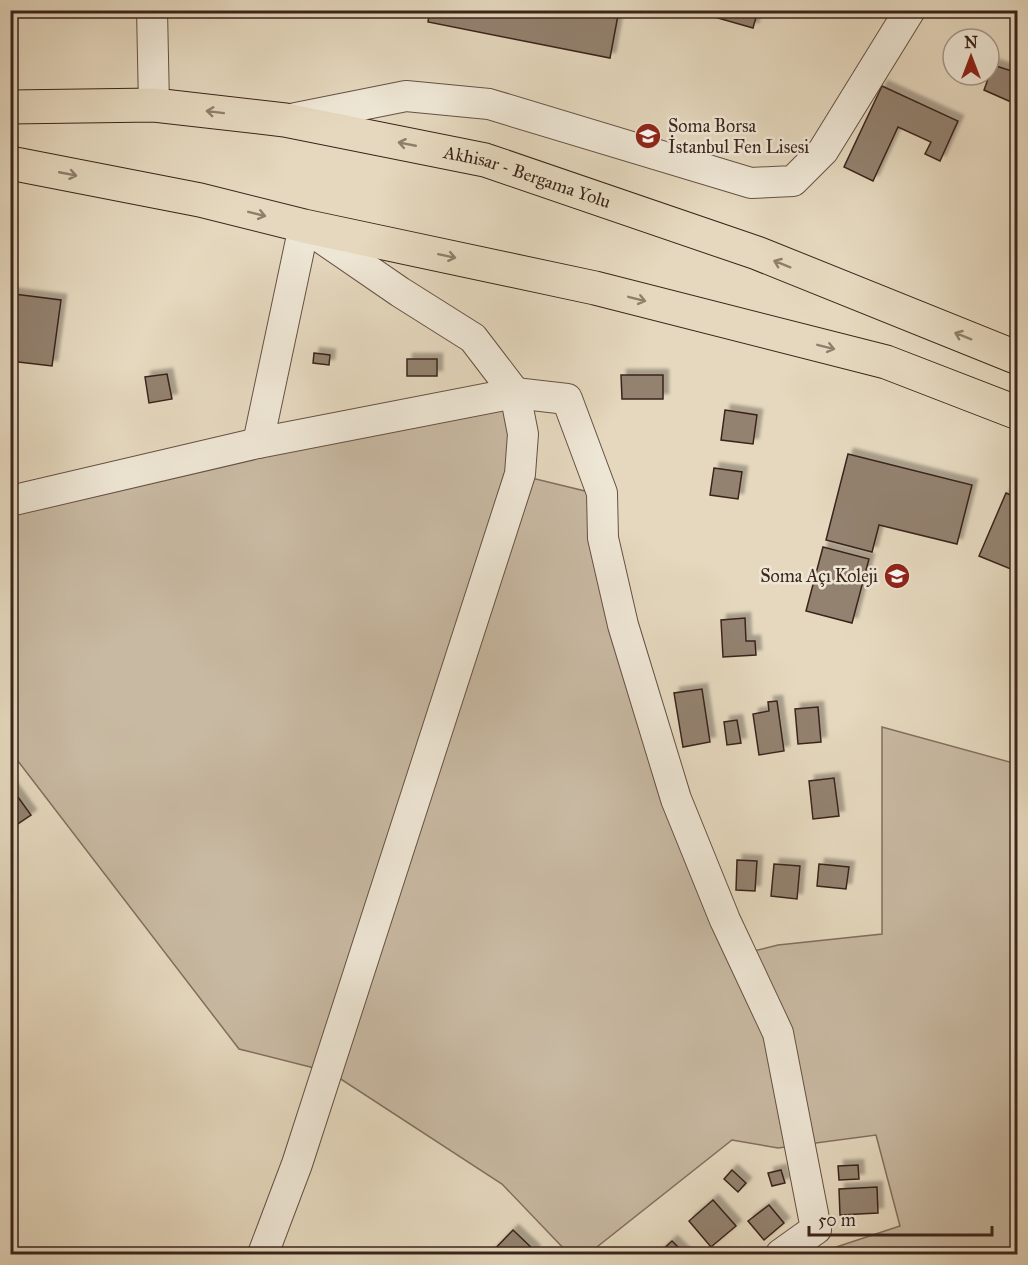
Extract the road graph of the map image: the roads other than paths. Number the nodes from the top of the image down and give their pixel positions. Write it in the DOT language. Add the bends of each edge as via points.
graph roads {
  1 [pos="152,10"];
  2 [pos="910,10"];
  3 [pos="154,105"];
  4 [pos="10,106"];
  5 [pos="285,120"];
  6 [pos="10,163"];
  7 [pos="304,226"];
  8 [pos="1017,358"];
  9 [pos="515,393"];
  10 [pos="1017,413"];
  11 [pos="258,443"];
  12 [pos="10,501"];
  13 [pos="263,1254"];
  14 [pos="781,1254"];
  1 -- 3 [label="street"];
  2 -- 5 [label="street" via="822,151 793,181 751,183 489,104 406,96"];
  3 -- 4 [label="main road, Akhisar - Bergama Yolu"];
  5 -- 3 [label="main road, Akhisar - Bergama Yolu, one-way"];
  8 -- 5 [label="main road, Akhisar - Bergama Yolu, one-way" via="757,253 485,160"];
  6 -- 7 [label="main road, one-way" via="200,200"];
  7 -- 9 [label="street" via="473,338"];
  7 -- 10 [label="main road, one-way" via="595,288 886,362"];
  7 -- 11 [label="street"];
  9 -- 11 [label="street"];
  9 -- 13 [label="street" via="523,434 520,474 297,1164"];
  9 -- 14 [label="street" via="567,399 602,493 603,538 623,625 676,799 724,920 778,1033 816,1229"];
  11 -- 12 [label="street"];
}
